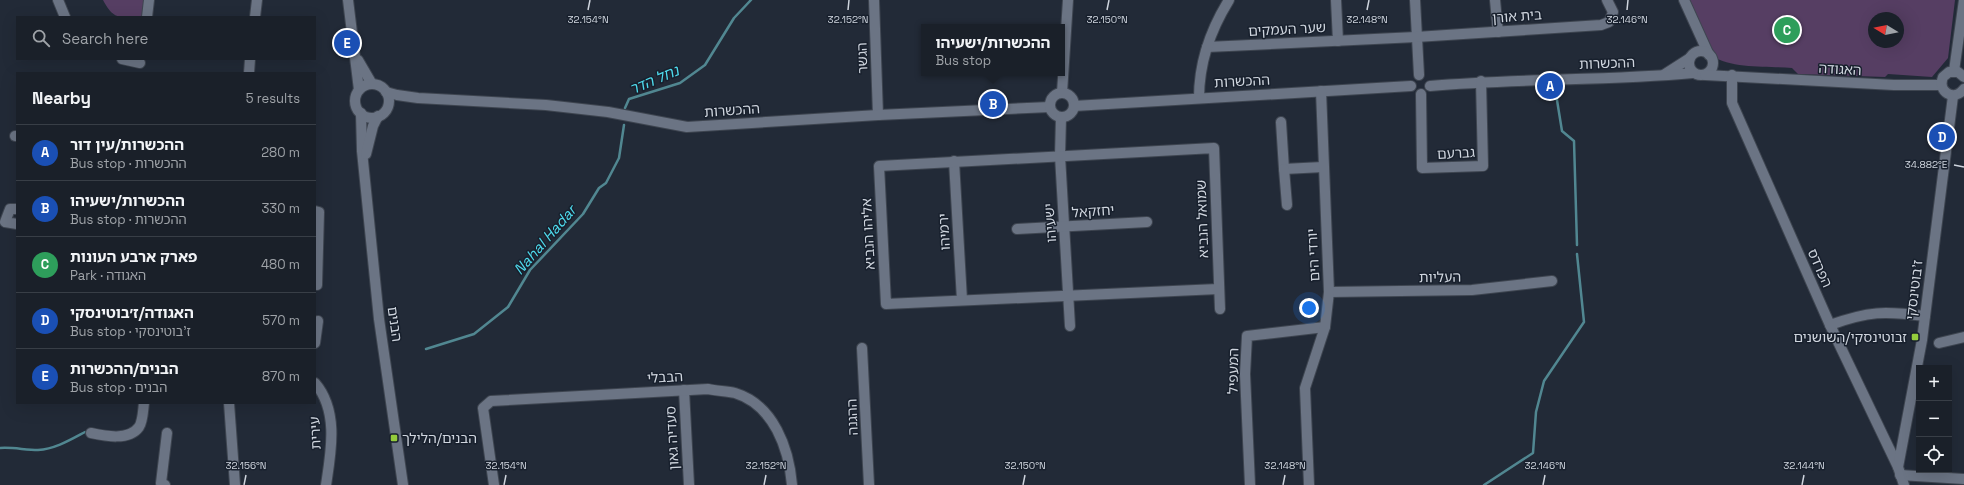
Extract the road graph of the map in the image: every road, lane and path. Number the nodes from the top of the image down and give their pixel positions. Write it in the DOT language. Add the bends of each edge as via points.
graph roads {
  1 [pos="58,0"];
  2 [pos="149,0"];
  3 [pos="257,0"];
  4 [pos="348,0"];
  5 [pos="874,0"];
  6 [pos="1068,0"];
  7 [pos="1229,0"];
  8 [pos="1336,0"];
  9 [pos="1415,0"];
  10 [pos="1495,0"];
  11 [pos="1607,0"];
  12 [pos="1684,0"];
  13 [pos="1964,0"];
  14 [pos="65,16"];
  15 [pos="147,16"];
  16 [pos="255,16"];
  17 [pos="1696,25"];
  18 [pos="1498,32"];
  19 [pos="1416,37"];
  20 [pos="1338,41"];
  21 [pos="1065,46"];
  22 [pos="1207,47"];
  23 [pos="354,50"];
  24 [pos="1692,56"];
  25 [pos="1710,58"];
  26 [pos="125,60"];
  27 [pos="250,60"];
  28 [pos="140,65"];
  29 [pos="1954,71"];
  30 [pos="249,72"];
  31 [pos="1693,73"];
  32 [pos="1665,74"];
  33 [pos="1705,74"];
  34 [pos="1419,75"];
  35 [pos="1734,75"];
  36 [pos="1063,76"];
  37 [pos="1964,77"];
  38 [pos="1481,81"];
  39 [pos="372,84"];
  40 [pos="1941,85"];
  41 [pos="1411,86"];
  42 [pos="1430,86"];
  43 [pos="1964,89"];
  44 [pos="359,90"];
  45 [pos="1321,91"];
  46 [pos="386,92"];
  47 [pos="1062,93"];
  48 [pos="1421,94"];
  49 [pos="1953,96"];
  50 [pos="418,98"];
  51 [pos="1199,98"];
  52 [pos="1074,106"];
  53 [pos="388,107"];
  54 [pos="1050,107"];
  55 [pos="361,114"];
  56 [pos="878,115"];
  57 [pos="378,116"];
  58 [pos="1061,117"];
  59 [pos="1281,122"];
  60 [pos="1214,148"];
  61 [pos="1060,156"];
  62 [pos="954,161"];
  63 [pos="364,166"];
  64 [pos="1323,167"];
  65 [pos="1284,169"];
  66 [pos="1287,206"];
  67 [pos="16,209"];
  68 [pos="316,211"];
  69 [pos="1147,222"];
  70 [pos="16,224"];
  71 [pos="1064,227"];
  72 [pos="1016,229"];
  73 [pos="1552,281"];
  74 [pos="317,285"];
  75 [pos="1218,289"];
  76 [pos="1329,292"];
  77 [pos="1069,296"];
  78 [pos="962,300"];
  79 [pos="1220,308"];
  80 [pos="1925,316"];
  81 [pos="318,321"];
  82 [pos="1830,324"];
  83 [pos="1070,326"];
  84 [pos="1326,327"];
  85 [pos="316,336"];
  86 [pos="1964,337"];
  87 [pos="1939,343"];
  88 [pos="862,348"];
  89 [pos="316,384"];
  90 [pos="684,390"];
  91 [pos="144,404"];
  92 [pos="229,404"];
  93 [pos="91,433"];
  94 [pos="167,433"];
  95 [pos="1899,471"];
  96 [pos="1964,479"];
  97 [pos="165,485"];
  98 [pos="235,485"];
  99 [pos="326,485"];
  100 [pos="403,485"];
  101 [pos="494,485"];
  102 [pos="689,485"];
  103 [pos="792,485"];
  104 [pos="868,485"];
  105 [pos="1250,485"];
  106 [pos="1309,485"];
  107 [pos="1904,485"];
  1 -- 14 [label="street"];
  2 -- 15 [label="street"];
  3 -- 16 [label="street"];
  4 -- 23 [label="street"];
  5 -- 56 [label="street, הגשר"];
  6 -- 21 [label="street"];
  7 -- 22 [label="street"];
  8 -- 20 [label="street"];
  9 -- 19 [label="street"];
  10 -- 18 [label="street"];
  11 -- 18 [label="street, בית אורן" via="1613,12 1608,22 1601,25"];
  12 -- 17 [label="street"];
  13 -- 29 [label="street"];
  17 -- 24 [label="street" via="1697,42"];
  17 -- 25 [label="street"];
  18 -- 19 [label="street, בית אורן"];
  19 -- 20 [label="street, שער העמקים"];
  19 -- 34 [label="street"];
  20 -- 22 [label="street, שער העמקים"];
  22 -- 51 [label="street" via="1199,81"];
  23 -- 39 [label="street"];
  23 -- 44 [label="street"];
  24 -- 25 [label="street" via="1701,52"];
  24 -- 31 [label="street" via="1689,66"];
  24 -- 32 [label="street"];
  25 -- 33 [label="street" via="1711,69"];
  25 -- 35 [label="street, האגודה"];
  26 -- 28 [label="street"];
  27 -- 30 [label="street"];
  29 -- 37 [label="street"];
  29 -- 40 [label="street" via="1945,73"];
  31 -- 32 [label="street, ההכשרות"];
  31 -- 33 [label="street"];
  32 -- 38 [label="street, ההכשרות"];
  33 -- 35 [label="street, האגודה"];
  34 -- 41 [label="street" via="1414,78"];
  34 -- 42 [label="street" via="1427,77"];
  35 -- 40 [label="street, האגודה" via="1818,82 1930,87"];
  35 -- 82 [label="street, הפרדס" via="1732,103"];
  36 -- 47 [label="street"];
  38 -- 42 [label="street, ההכשרות"];
  38 -- 48 [label="street, גברעם" via="1483,166 1422,168"];
  39 -- 44 [label="street"];
  39 -- 46 [label="street" via="381,86"];
  40 -- 49 [label="street" via="1945,93"];
  41 -- 45 [label="street, ההכשרות"];
  41 -- 48 [label="street" via="1414,92"];
  42 -- 48 [label="street"];
  43 -- 49 [label="street"];
  44 -- 55 [label="street" via="355,101"];
  45 -- 51 [label="street, ההכשרות"];
  45 -- 64 [label="street, יורדי הים"];
  46 -- 50 [label="street, ההכשרות"];
  46 -- 53 [label="street"];
  47 -- 52 [label="street" via="1069,96"];
  47 -- 54 [label="street" via="1054,96"];
  49 -- 80 [label="street, ז'בוטינסקי"];
  50 -- 53 [label="street, ההכשרות"];
  50 -- 56 [label="street, ההכשרות" via="546,105 608,112 687,127"];
  51 -- 52 [label="street, ההכשרות"];
  52 -- 58 [label="street" via="1071,113"];
  53 -- 57 [label="street"];
  54 -- 56 [label="street, ההכשרות"];
  54 -- 58 [label="street" via="1054,114"];
  55 -- 57 [label="street" via="369,118"];
  55 -- 63 [label="street, הבנים"];
  57 -- 63 [label="street, הבנים"];
  58 -- 61 [label="street, ישעיהו"];
  59 -- 65 [label="street"];
  60 -- 61 [label="street, אליהו הנביא"];
  60 -- 75 [label="street, שמואל הנביא"];
  61 -- 62 [label="street, אליהו הנביא"];
  61 -- 71 [label="street, ישעיהו"];
  62 -- 78 [label="street, ירמיהו"];
  62 -- 78 [label="street, אליהו הנביא" via="879,166 886,304"];
  63 -- 100 [label="street, הבנים" via="379,319"];
  64 -- 65 [label="street"];
  64 -- 76 [label="street, יורדי הים"];
  65 -- 66 [label="street"];
  67 -- 70 [label="street" via="10,209 5,222"];
  68 -- 74 [label="street" via="319,212"];
  69 -- 71 [label="street, יחזקאל"];
  71 -- 72 [label="street, יחזקאל"];
  71 -- 77 [label="street, ישעיהו"];
  73 -- 76 [label="street, העליות" via="1472,290"];
  75 -- 77 [label="street, אליהו הנביא"];
  75 -- 79 [label="street, שמואל הנביא"];
  76 -- 84 [label="street, יורדי הים"];
  77 -- 78 [label="street, אליהו הנביא"];
  77 -- 83 [label="street, ישעיהו"];
  80 -- 82 [label="street" via="1875,312"];
  80 -- 95 [label="street, ז'בוטינסקי"];
  81 -- 85 [label="street"];
  82 -- 95 [label="street, הפרדס"];
  84 -- 105 [label="street, המעפיל" via="1247,336 1245,374"];
  84 -- 106 [label="street, יורדי הים" via="1305,388"];
  86 -- 87 [label="street"];
  88 -- 104 [label="street, ההגנה"];
  89 -- 99 [label="street, עירית" via="327,404 332,444"];
  90 -- 101 [label="street, הבבלי" via="491,401 483,408"];
  90 -- 102 [label="street, סעדיה גאון"];
  90 -- 103 [label="street, הבבלי" via="736,393 766,412 783,440"];
  91 -- 93 [label="street" via="139,427 133,432 112,437"];
  92 -- 98 [label="street"];
  94 -- 97 [label="street" via="161,483"];
  95 -- 96 [label="street"];
  95 -- 107 [label="street"];
}
